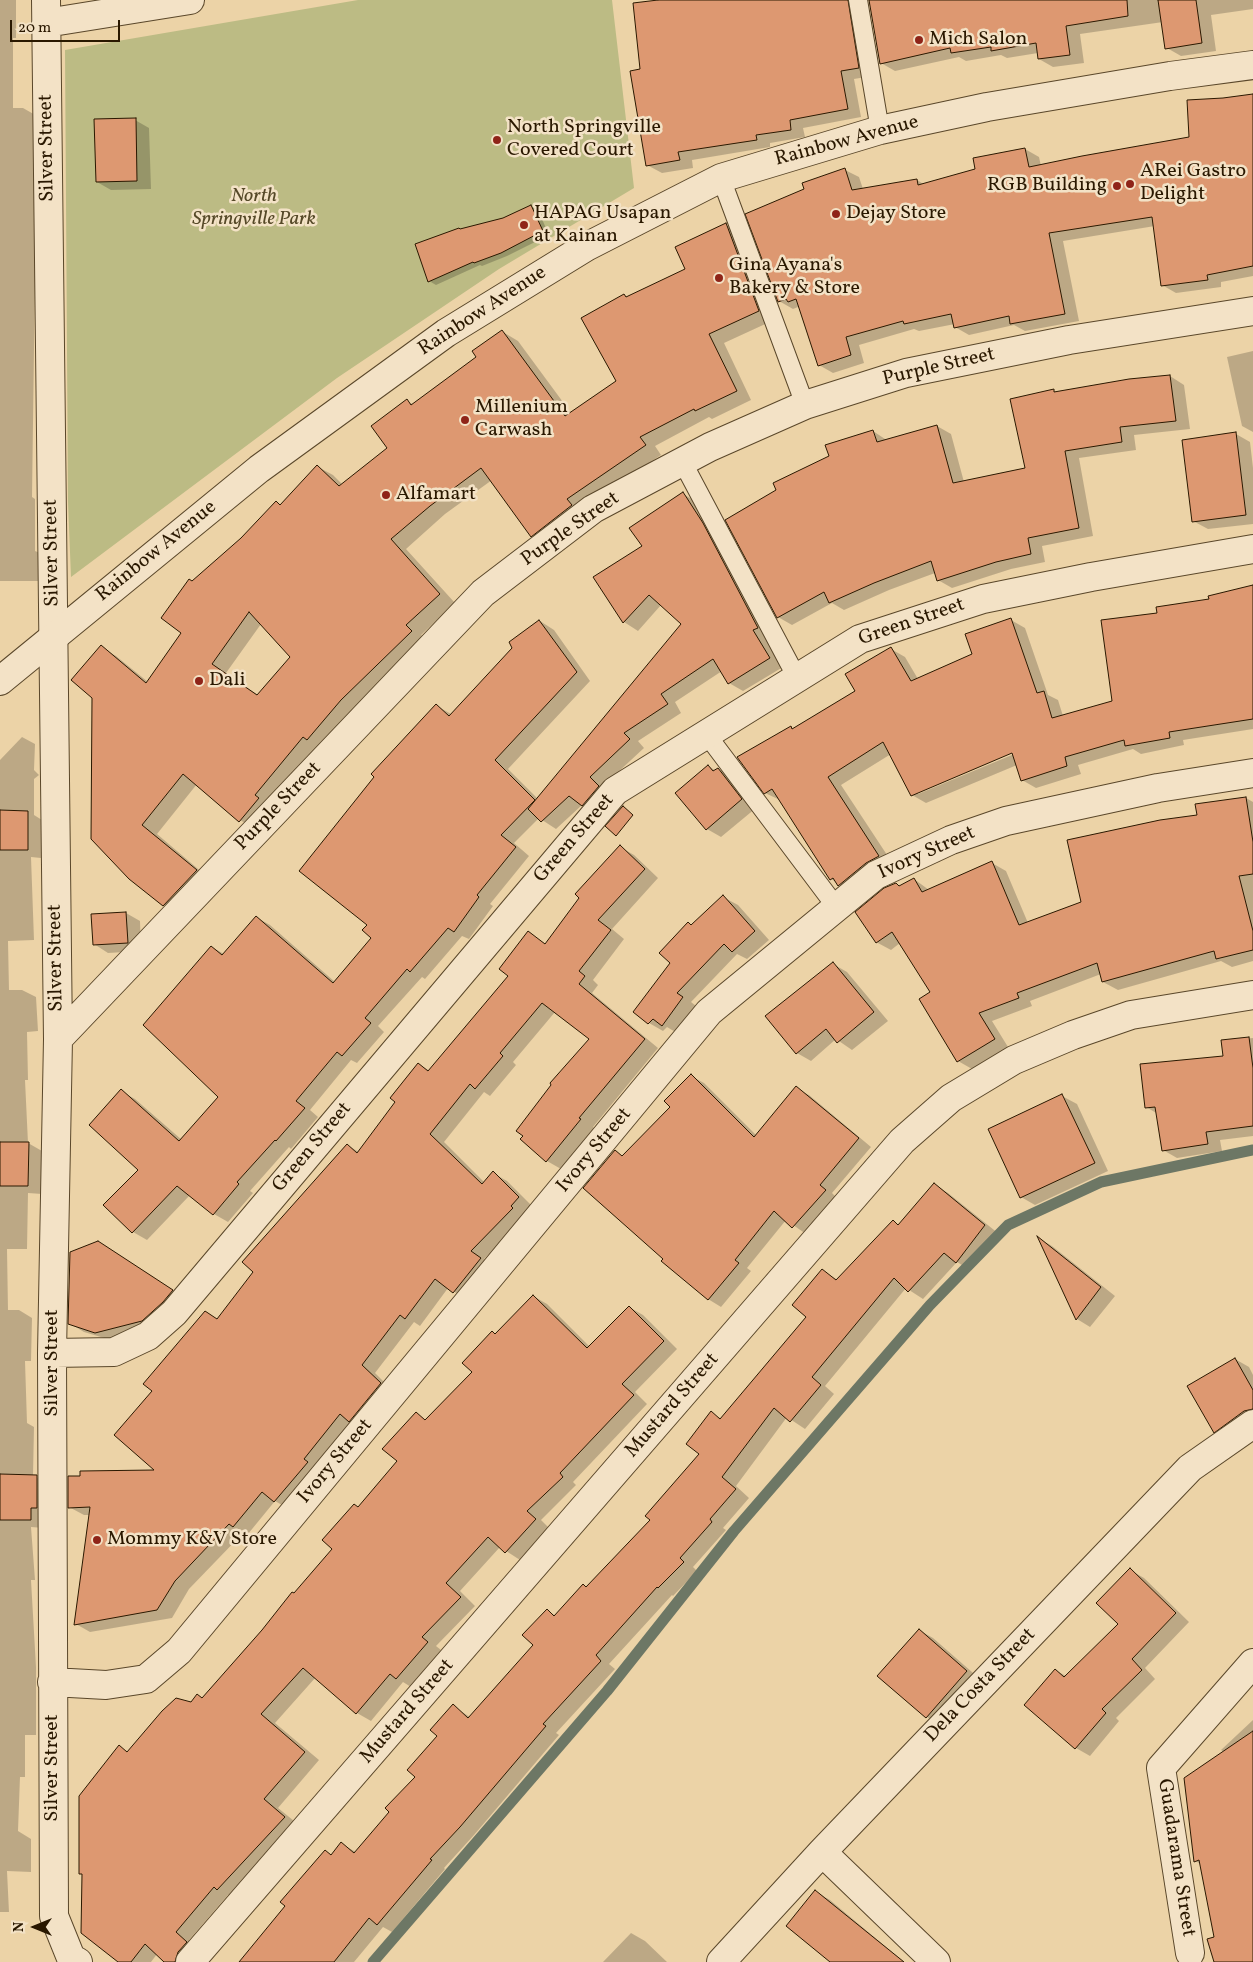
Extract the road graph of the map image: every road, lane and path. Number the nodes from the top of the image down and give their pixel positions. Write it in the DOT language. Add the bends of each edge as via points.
graph roads {
  1 [pos="190,0"];
  2 [pos="858,0"];
  3 [pos="46,11"];
  4 [pos="1253,65"];
  5 [pos="880,130"];
  6 [pos="721,178"];
  7 [pos="1253,311"];
  8 [pos="805,405"];
  9 [pos="682,461"];
  10 [pos="1253,549"];
  11 [pos="54,636"];
  12 [pos="797,678"];
  13 [pos="0,681"];
  14 [pos="707,735"];
  15 [pos="1253,773"];
  16 [pos="837,908"];
  17 [pos="1253,995"];
  18 [pos="58,1038"];
  19 [pos="52,1353"];
  20 [pos="1253,1424"];
  21 [pos="1253,1663"];
  22 [pos="52,1682"];
  23 [pos="822,1852"];
  24 [pos="1189,1959"];
  25 [pos="78,1962"];
  26 [pos="190,1962"];
  27 [pos="721,1962"];
  28 [pos="936,1962"];
  1 -- 3 [label="street"];
  2 -- 5 [label="lane"];
  3 -- 11 [label="street, Silver Street"];
  4 -- 5 [label="street, Rainbow Avenue" via="987,107"];
  5 -- 6 [label="street, Rainbow Avenue"];
  6 -- 8 [label="lane"];
  6 -- 11 [label="street, Rainbow Avenue" via="586,247 446,333 259,469"];
  7 -- 8 [label="street, Purple Street" via="1069,340 906,373"];
  8 -- 9 [label="street, Purple Street"];
  9 -- 12 [label="lane"];
  9 -- 18 [label="street, Purple Street" via="594,509 483,593"];
  10 -- 12 [label="street, Green Street" via="983,599 860,639"];
  11 -- 13 [label="street, Rainbow Avenue"];
  11 -- 18 [label="street, Silver Street"];
  12 -- 14 [label="street, Green Street"];
  14 -- 16 [label="lane"];
  14 -- 19 [label="street, Green Street" via="615,791 174,1314 148,1336 114,1352"];
  15 -- 16 [label="street, Ivory Street" via="1158,788 1006,821 951,840 876,875"];
  16 -- 22 [label="street, Ivory Street" via="709,1012 179,1651 146,1680 106,1685"];
  17 -- 26 [label="street, Mustard Street" via="1131,1016 1073,1035 1014,1060 951,1098 902,1141"];
  18 -- 19 [label="street, Silver Street"];
  19 -- 22 [label="street, Silver Street"];
  20 -- 23 [label="street, Dela Costa Street" via="1190,1468"];
  21 -- 24 [label="street, Guadarama Street" via="1161,1768"];
  22 -- 25 [label="street, Silver Street" via="54,1916 71,1958"];
  23 -- 27 [label="street, Dela Costa Street"];
  23 -- 28 [label="street"];
}
